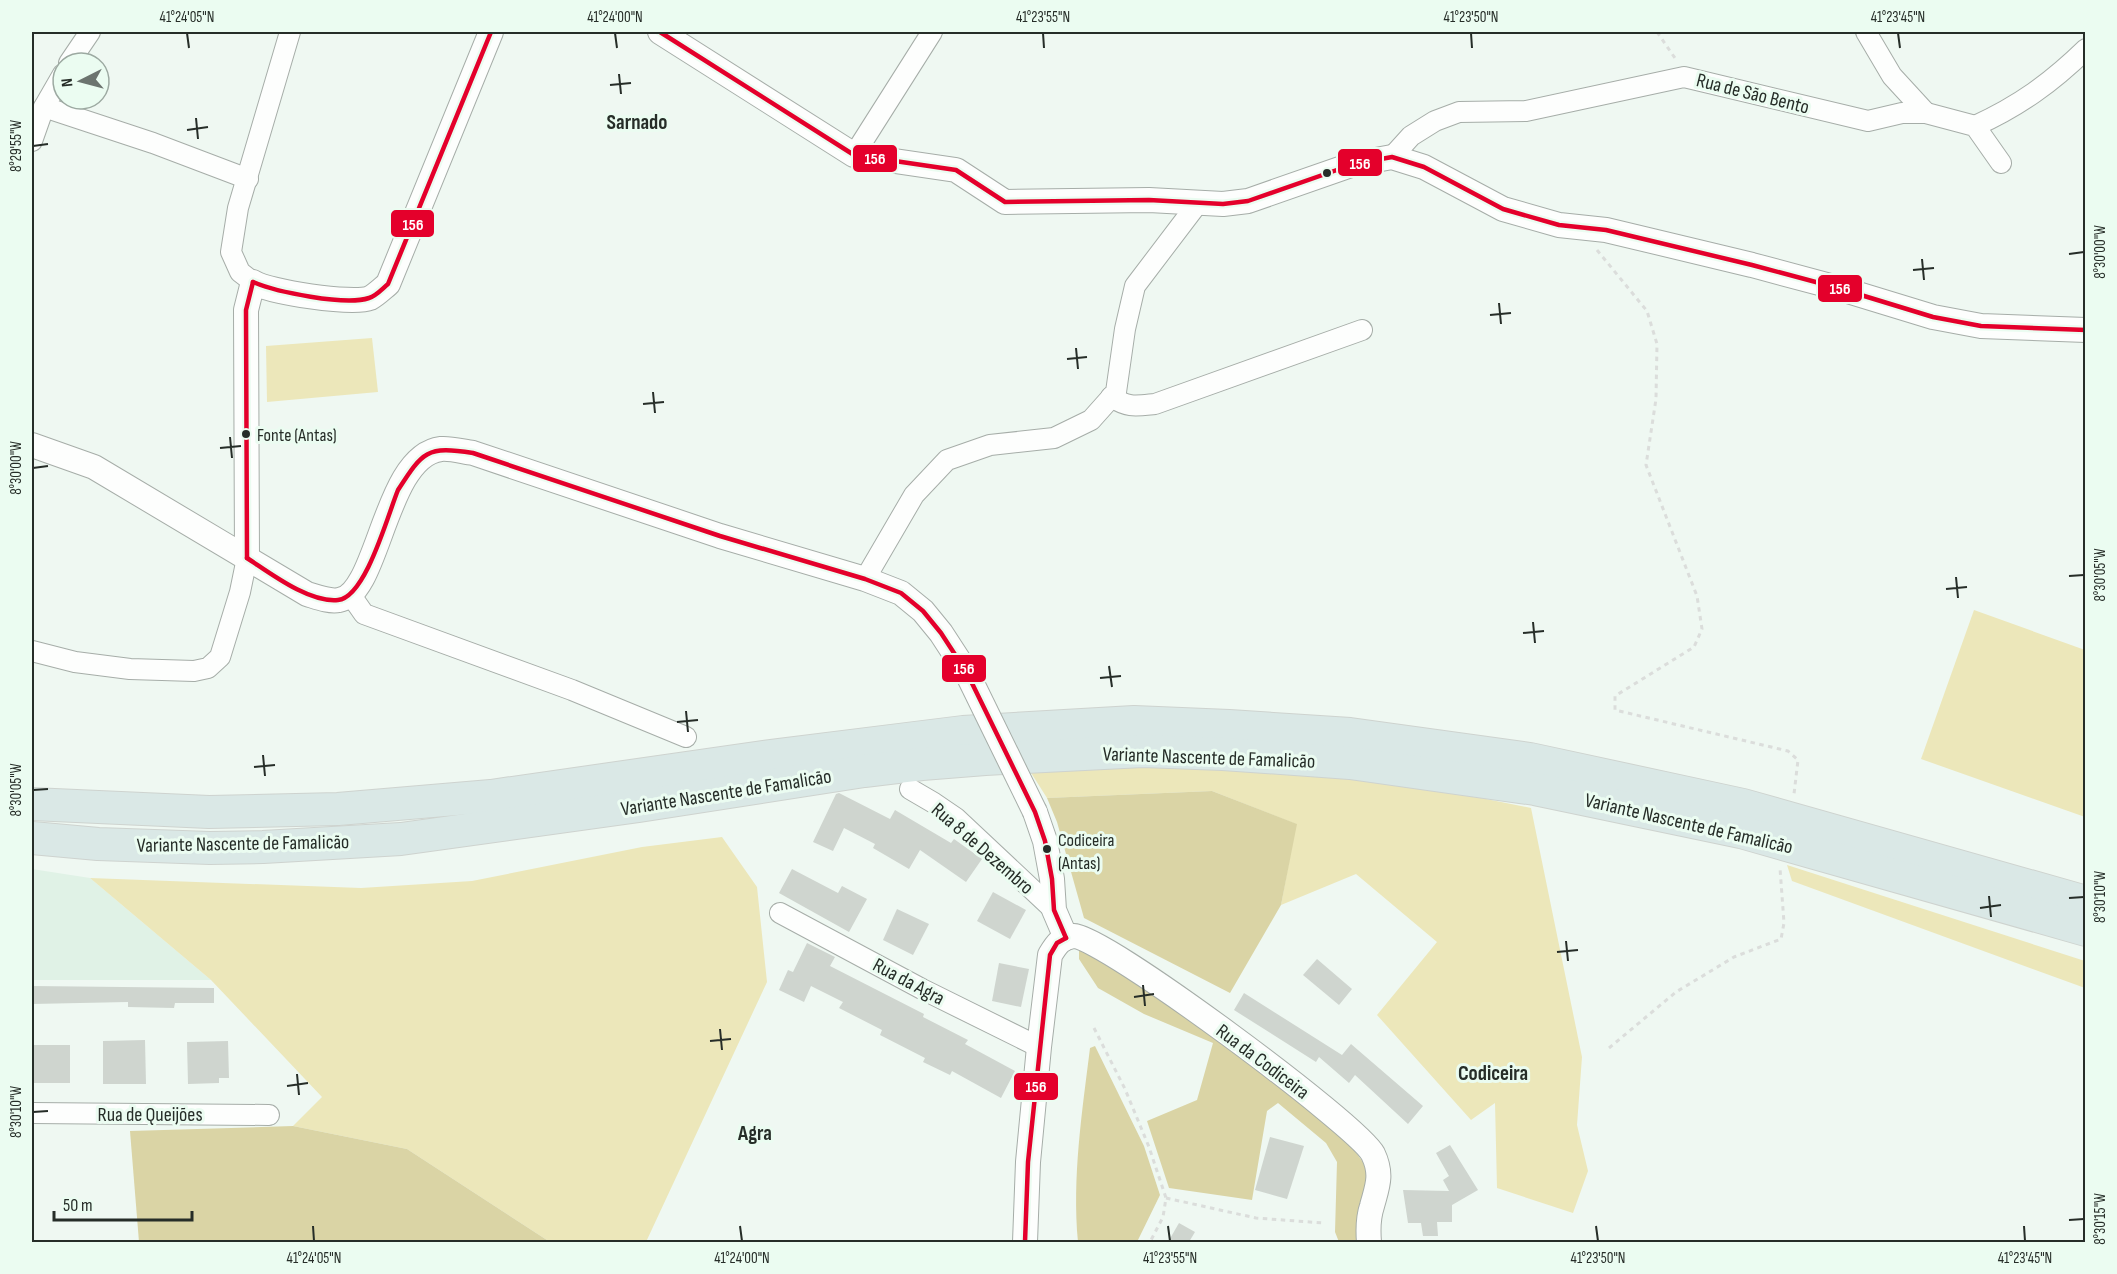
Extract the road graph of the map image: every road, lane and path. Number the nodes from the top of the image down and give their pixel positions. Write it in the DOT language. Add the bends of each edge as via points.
graph roads {
  1 [pos="90,32"];
  2 [pos="290,32"];
  3 [pos="492,32"];
  4 [pos="660,32"];
  5 [pos="932,32"];
  6 [pos="1657,32"];
  7 [pos="1866,32"];
  8 [pos="2085,49"];
  9 [pos="77,51"];
  10 [pos="1688,78"];
  11 [pos="51,95"];
  12 [pos="44,107"];
  13 [pos="1926,113"];
  14 [pos="1975,126"];
  15 [pos="32,141"];
  16 [pos="854,155"];
  17 [pos="1392,158"];
  18 [pos="2001,163"];
  19 [pos="248,179"];
  20 [pos="1198,203"];
  21 [pos="1582,228"];
  22 [pos="253,282"];
  23 [pos="1362,330"];
  24 [pos="2085,330"];
  25 [pos="1111,397"];
  26 [pos="32,445"];
  27 [pos="247,558"];
  28 [pos="865,579"];
  29 [pos="350,594"];
  30 [pos="32,651"];
  31 [pos="686,737"];
  32 [pos="32,787"];
  33 [pos="910,789"];
  34 [pos="1794,797"];
  35 [pos="32,804"];
  36 [pos="135,810"];
  37 [pos="37,840"];
  38 [pos="1779,863"];
  39 [pos="2085,902"];
  40 [pos="1054,910"];
  41 [pos="780,913"];
  42 [pos="2085,930"];
  43 [pos="1066,938"];
  44 [pos="1094,1028"];
  45 [pos="1039,1047"];
  46 [pos="1609,1048"];
  47 [pos="32,1113"];
  48 [pos="269,1115"];
  49 [pos="1166,1198"];
  50 [pos="1323,1223"];
  51 [pos="1024,1242"];
  52 [pos="1150,1242"];
  53 [pos="1369,1242"];
  1 -- 9 [label="street"];
  2 -- 19 [label="street"];
  3 -- 22 [label="street" via="388,284 370,298 348,301 272,289"];
  4 -- 16 [label="street"];
  5 -- 16 [label="street"];
  6 -- 10 [label="path"];
  7 -- 13 [label="street" via="1892,76"];
  8 -- 14 [label="street" via="2029,97"];
  10 -- 13 [label="street, Rua de São Bento" via="1868,121 1902,113"];
  10 -- 17 [label="street, Rua de São Bento" via="1526,111 1459,112 1411,136"];
  11 -- 12 [label="street"];
  12 -- 15 [label="street"];
  12 -- 19 [label="street"];
  13 -- 14 [label="street, Rua de São Bento"];
  14 -- 18 [label="street"];
  16 -- 20 [label="street" via="956,170 1005,202"];
  17 -- 20 [label="street" via="1354,164 1248,201"];
  17 -- 21 [label="street" via="1424,166 1503,209"];
  19 -- 22 [label="street" via="238,208 231,252 240,272"];
  20 -- 25 [label="street" via="1135,286 1116,392"];
  21 -- 24 [label="street" via="1752,265 1933,317 1981,326"];
  21 -- 34 [label="path" via="1647,311 1657,344 1656,399 1646,465 1697,596 1702,629 1694,647 1615,696 1615,710 1788,752 1798,760"];
  22 -- 27 [label="street" via="246,310"];
  23 -- 25 [label="street" via="1155,404 1131,407"];
  25 -- 28 [label="street" via="1091,420 1054,438 990,445 947,460 914,495"];
  26 -- 27 [label="street" via="94,467"];
  27 -- 29 [label="street" via="307,594 340,600"];
  27 -- 30 [label="street" via="220,657 208,668 130,669 75,662"];
  28 -- 29 [label="street, Rua 8 de Dezembro" via="473,453 441,449 415,464 398,490 361,581"];
  28 -- 40 [label="street, Rua 8 de Dezembro, bridge" via="901,593 923,611 967,673 1035,812 1045,841"];
  29 -- 31 [label="street" via="364,614 572,690"];
  32 -- 36 [label="highway"];
  33 -- 40 [label="street, Rua 8 de Dezembro" via="956,818"];
  35 -- 36 [label="highway, Variante Nascente de Famalicão"];
  36 -- 39 [label="highway, Variante Nascente de Famalicão" via="360,807 491,796 963,732 1134,722 1229,726 1350,734 1530,759 1743,804"];
  37 -- 42 [label="highway, Variante Nascente de Famalicão" via="210,848 390,839 922,764 1143,751 1223,754 1350,763 1535,789 1741,832"];
  38 -- 46 [label="path" via="1784,923 1781,939 1734,957 1676,992"];
  40 -- 43 [label="street, Rua 8 de Dezembro"];
  41 -- 45 [label="street, Rua da Agra"];
  43 -- 45 [label="street" via="1057,943 1050,955"];
  43 -- 53 [label="street, Rua da Codiceira" via="1076,936 1153,981 1252,1052 1359,1138 1372,1152 1379,1168"];
  44 -- 49 [label="path" via="1125,1089"];
  45 -- 51 [label="street"];
  47 -- 48 [label="street, Rua de Queijões"];
  49 -- 50 [label="path" via="1256,1218"];
  49 -- 52 [label="path" via="1163,1217"];
}
